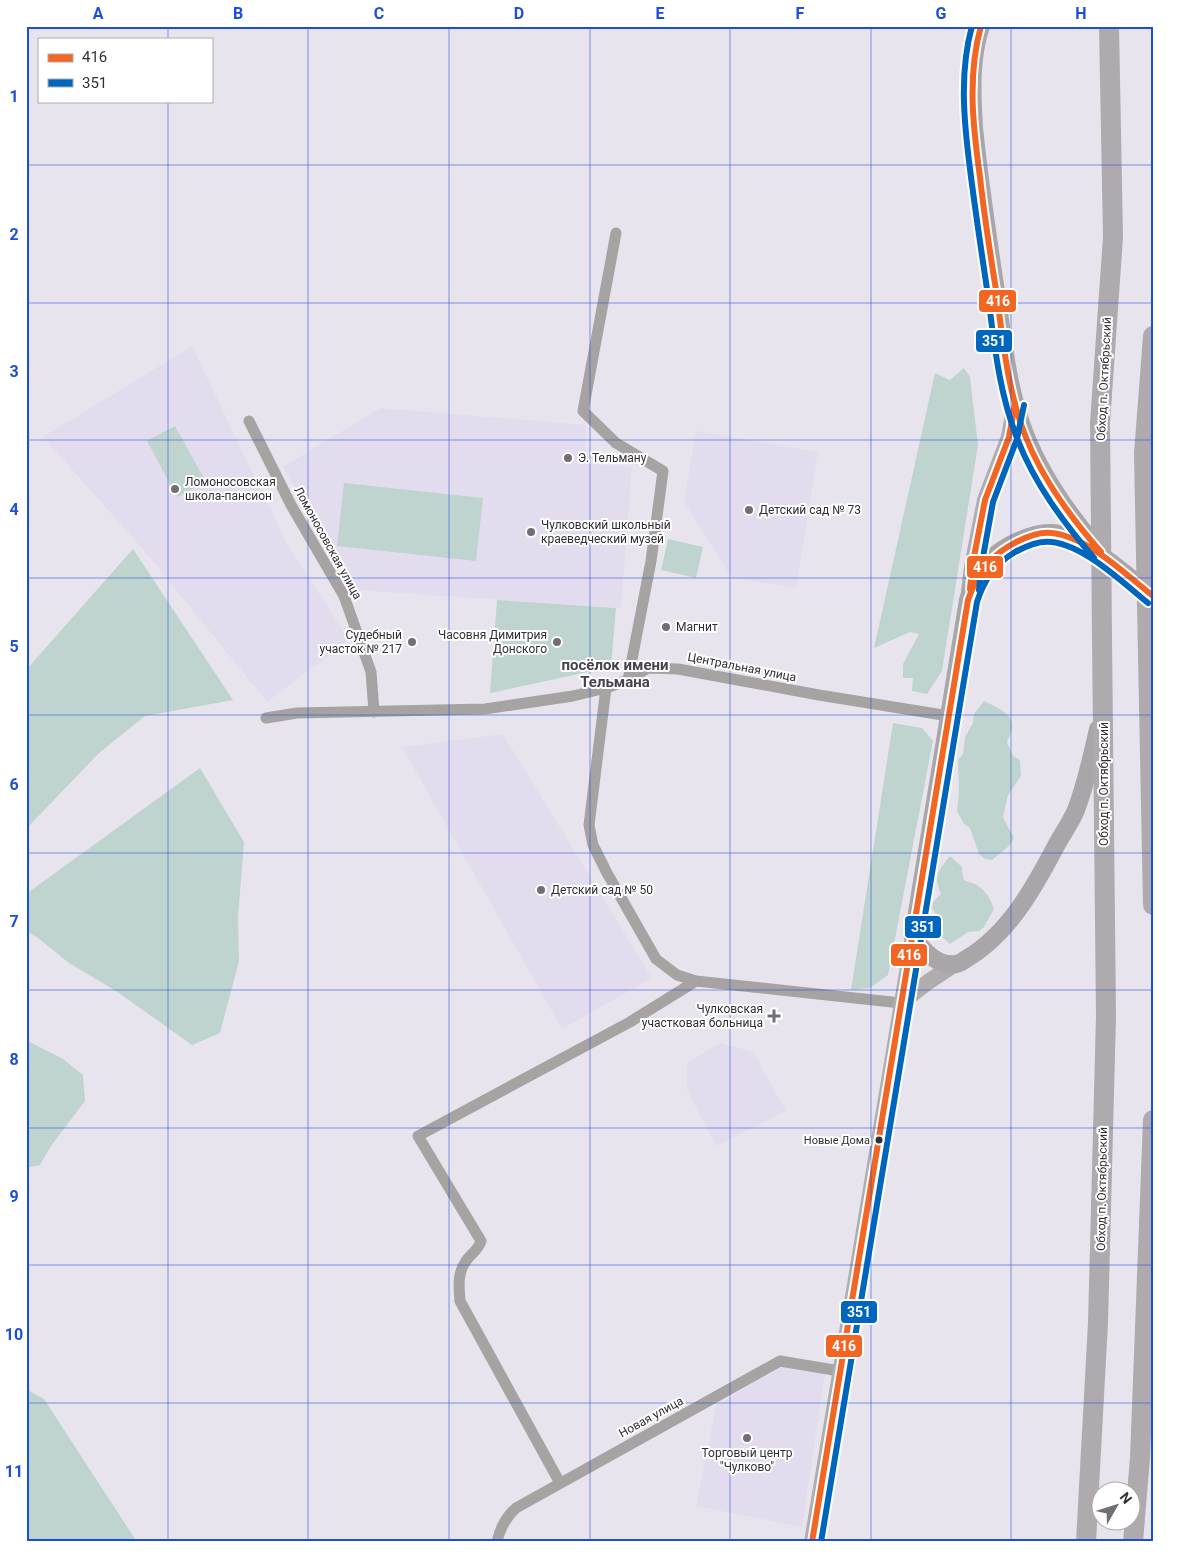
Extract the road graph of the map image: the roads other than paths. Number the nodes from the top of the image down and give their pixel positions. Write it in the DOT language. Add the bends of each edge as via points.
graph roads {
  1 [pos="981,26"];
  2 [pos="1109,26"];
  3 [pos="616,233"];
  4 [pos="1153,336"];
  5 [pos="1015,403"];
  6 [pos="249,421"];
  7 [pos="1120,570"];
  8 [pos="1153,596"];
  9 [pos="968,600"];
  10 [pos="1148,656"];
  11 [pos="1153,675"];
  12 [pos="628,680"];
  13 [pos="606,688"];
  14 [pos="1103,704"];
  15 [pos="374,712"];
  16 [pos="949,716"];
  17 [pos="266,718"];
  18 [pos="1153,905"];
  19 [pos="913,937"];
  20 [pos="955,964"];
  21 [pos="696,981"];
  22 [pos="901,1003"];
  23 [pos="1153,1120"];
  24 [pos="1147,1301"];
  25 [pos="1153,1339"];
  26 [pos="840,1371"];
  27 [pos="560,1483"];
  28 [pos="497,1542"];
  29 [pos="812,1542"];
  30 [pos="1086,1542"];
  31 [pos="1133,1542"];
  1 -- 5 [label="main road" via="974,55 974,128"];
  2 -- 14 [label="highway, Обход п. Октябрьский, bridge" via="1112,237 1100,423"];
  3 -- 12 [label="street" via="583,411 616,443 663,470 651,561"];
  4 -- 10 [label="highway, bridge" via="1144,454"];
  5 -- 7 [label="main road" via="1024,432 1047,481 1081,529"];
  5 -- 9 [label="main road" via="1009,437 985,500"];
  6 -- 15 [label="street, Ломоносовская улица" via="291,505 344,596 371,672"];
  7 -- 8 [label="main road"];
  7 -- 9 [label="main road" via="1071,538 1041,533 1022,539 994,556 978,575"];
  9 -- 16 [label="main road"];
  10 -- 11 [label="main road"];
  10 -- 18 [label="highway"];
  12 -- 13 [label="street, Центральная улица"];
  12 -- 16 [label="street, Центральная улица" via="648,668 678,669"];
  13 -- 15 [label="street, Центральная улица" via="485,709"];
  13 -- 21 [label="street" via="590,825 593,845 656,960 677,975"];
  14 -- 20 [label="main road" via="1091,761 1075,810 1040,877 993,938 974,955"];
  14 -- 30 [label="highway, Обход п. Октябрьский" via="1106,1026 1098,1323"];
  15 -- 17 [label="street, Центральная улица" via="298,713"];
  16 -- 19 [label="main road"];
  19 -- 20 [label="main road" via="929,956"];
  19 -- 22 [label="main road"];
  20 -- 22 [label="main road"];
  21 -- 22 [label="street"];
  21 -- 27 [label="street" via="630,1022 418,1136 481,1242 465,1261 458,1279 460,1300"];
  22 -- 26 [label="main road"];
  23 -- 24 [label="highway"];
  24 -- 25 [label="street"];
  24 -- 31 [label="highway"];
  26 -- 27 [label="street, Новая улица" via="780,1360"];
  26 -- 29 [label="main road"];
  27 -- 28 [label="street, Новая улица" via="508,1515"];
}
